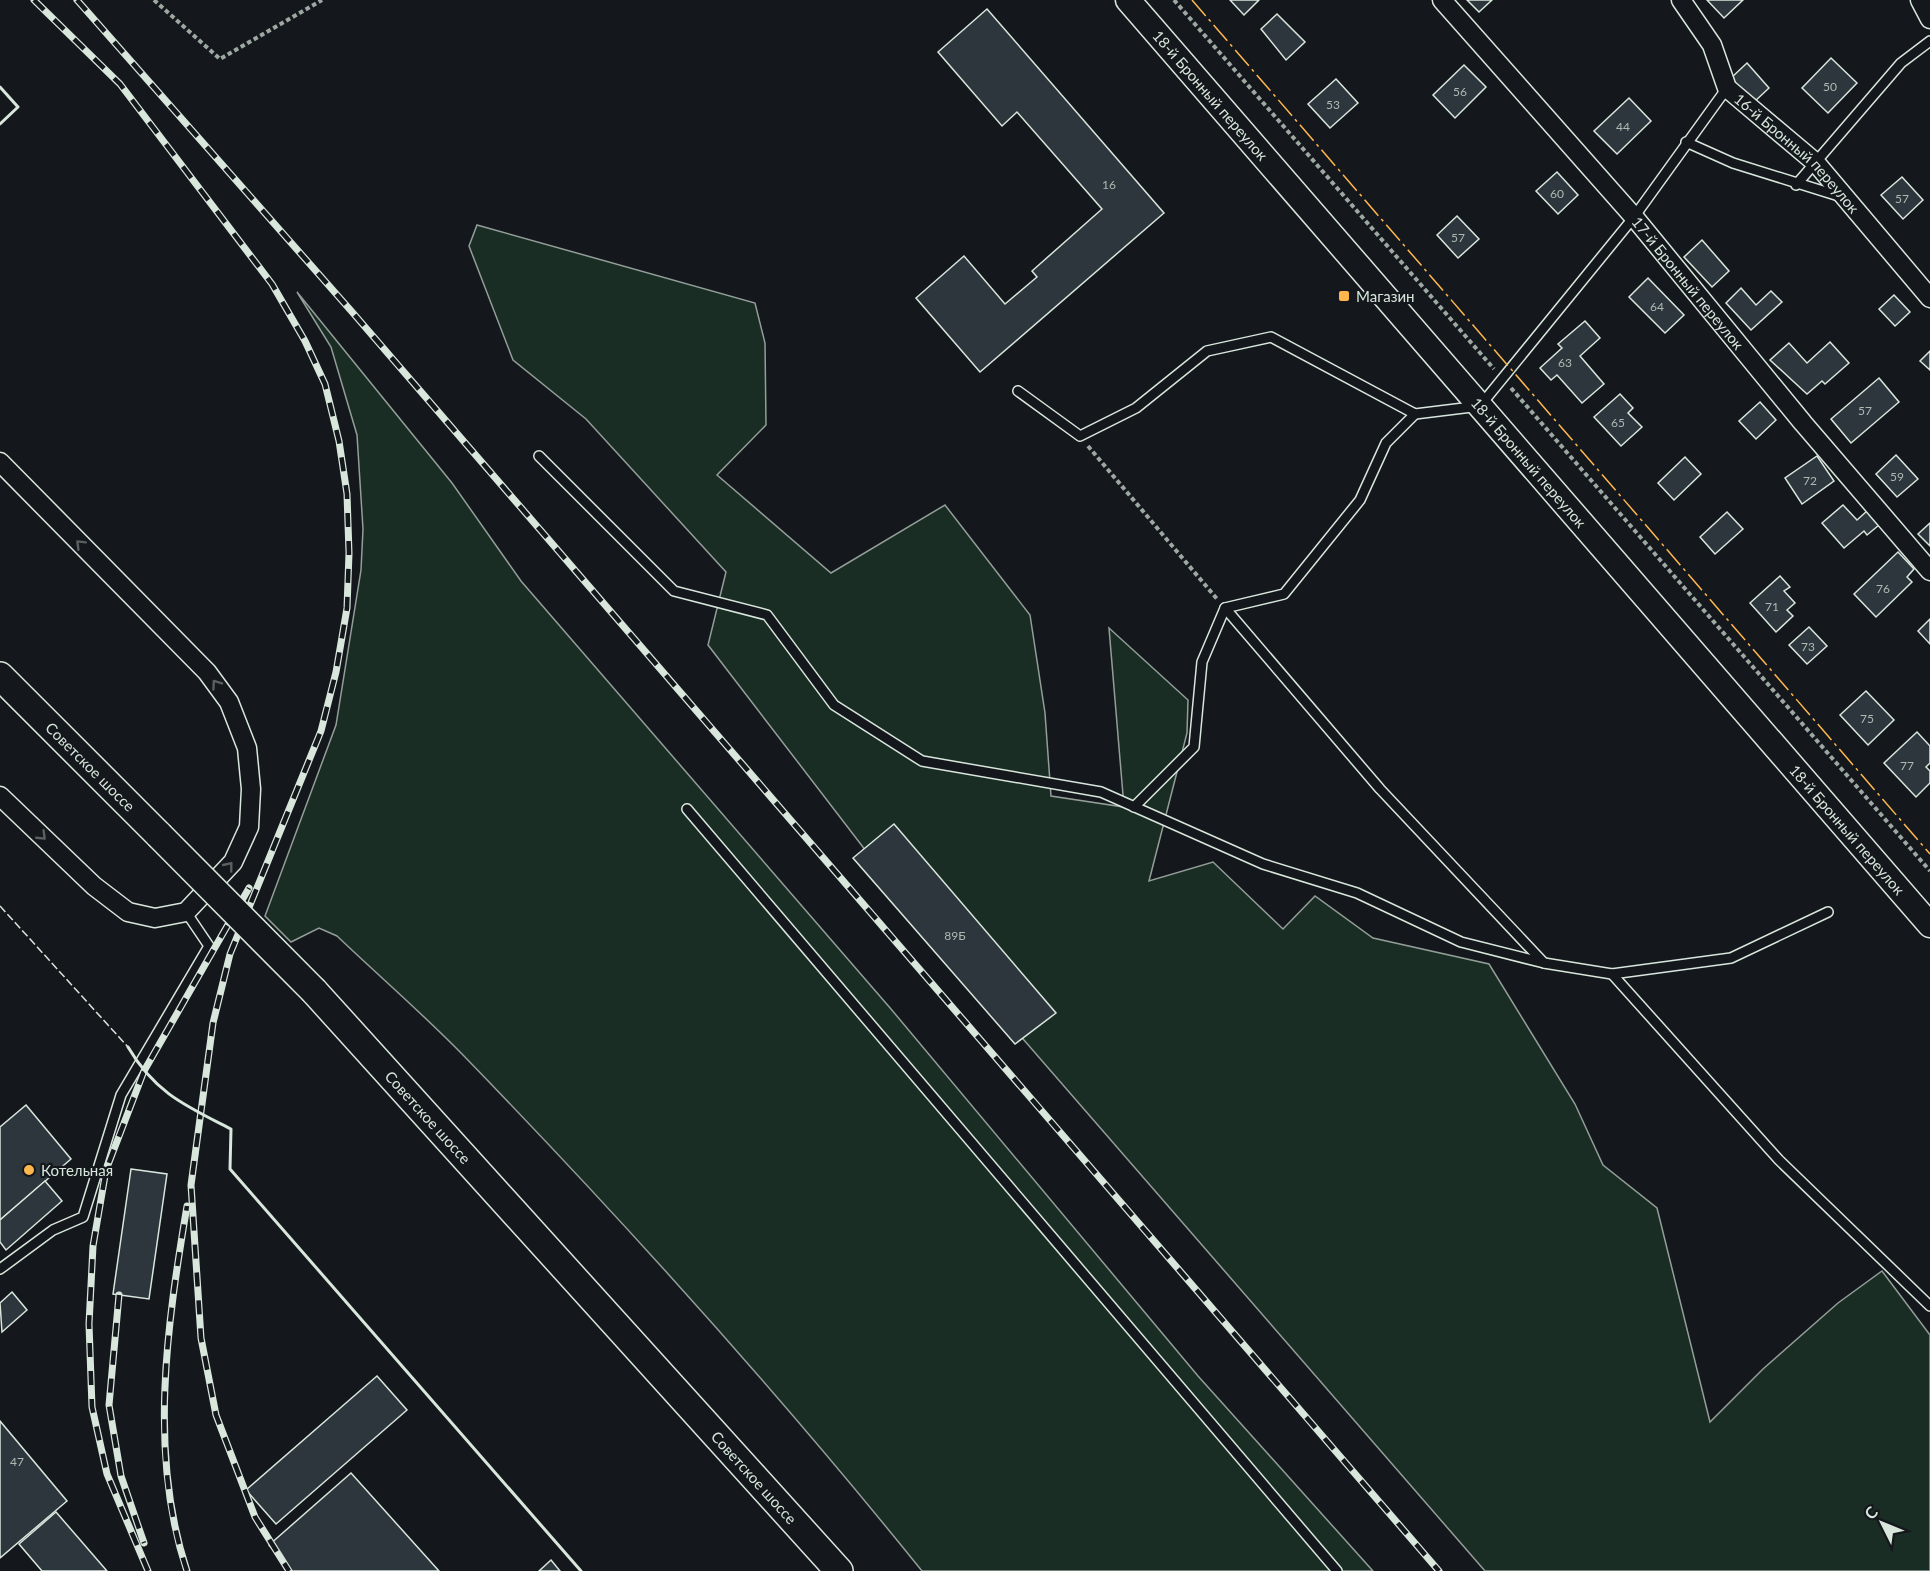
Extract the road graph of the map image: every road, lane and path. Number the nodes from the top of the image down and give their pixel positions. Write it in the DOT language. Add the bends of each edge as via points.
graph roads {
  1 [pos="154,0"];
  2 [pos="322,0"];
  3 [pos="1128,0"];
  4 [pos="1174,0"];
  5 [pos="1442,0"];
  6 [pos="1681,0"];
  7 [pos="1920,0"];
  8 [pos="1930,19"];
  9 [pos="1930,40"];
  10 [pos="1727,88"];
  11 [pos="1686,142"];
  12 [pos="1816,163"];
  13 [pos="1796,185"];
  14 [pos="1843,198"];
  15 [pos="1634,217"];
  16 [pos="1930,297"];
  17 [pos="1503,379"];
  18 [pos="1018,390"];
  19 [pos="1480,406"];
  20 [pos="1415,414"];
  21 [pos="1080,436"];
  22 [pos="539,456"];
  23 [pos="0,462"];
  24 [pos="1930,571"];
  25 [pos="1225,608"];
  26 [pos="0,676"];
  27 [pos="0,796"];
  28 [pos="1134,807"];
  29 [pos="687,809"];
  30 [pos="1930,871"];
  31 [pos="186,912"];
  32 [pos="1828,912"];
  33 [pos="1927,914"];
  34 [pos="1544,963"];
  35 [pos="1612,974"];
  36 [pos="0,1269"];
  37 [pos="1930,1306"];
  38 [pos="839,1571"];
  39 [pos="1337,1571"];
  1 -- 2 [label="path" via="220,59"];
  3 -- 19 [label="street, 18-й Бронный переулок"];
  4 -- 17 [label="path"];
  5 -- 15 [label="street, 17-й Бронный переулок"];
  6 -- 10 [label="street, 16-й Бронный переулок" via="1712,45"];
  7 -- 8 [label="street"];
  9 -- 12 [label="lane" via="1901,63"];
  10 -- 11 [label="lane"];
  10 -- 12 [label="street, 16-й Бронный переулок"];
  11 -- 13 [label="lane"];
  11 -- 15 [label="lane"];
  12 -- 13 [label="lane"];
  12 -- 14 [label="street, 16-й Бронный переулок"];
  13 -- 14 [label="lane"];
  14 -- 16 [label="street, 16-й Бронный переулок"];
  15 -- 17 [label="lane"];
  15 -- 24 [label="street, 17-й Бронный переулок"];
  17 -- 19 [label="lane"];
  17 -- 30 [label="path"];
  18 -- 21 [label="lane"];
  19 -- 20 [label="lane"];
  19 -- 33 [label="street, 18-й Бронный переулок"];
  20 -- 21 [label="lane" via="1271,337 1207,351 1136,408"];
  20 -- 25 [label="lane" via="1386,442 1360,500 1284,594"];
  21 -- 25 [label="path"];
  22 -- 28 [label="lane" via="674,591 767,615 834,705 922,761 1101,792"];
  31 -- 23 [label="street, one-way" via="233,862 249,828 247,748 229,702 207,672"];
  25 -- 28 [label="lane" via="1202,662 1194,747"];
  25 -- 34 [label="lane" via="1380,789"];
  26 -- 38 [label="main road, Советское шоссе, bridge" via="314,991"];
  27 -- 31 [label="street, one-way" via="94,886 128,912 155,918"];
  28 -- 34 [label="lane" via="1263,864 1357,893 1461,942"];
  29 -- 39 [label="lane"];
  31 -- 36 [label="lane" via="209,946 121,1095 83,1217 53,1230"];
  32 -- 35 [label="lane" via="1731,958"];
  34 -- 35 [label="lane"];
  35 -- 37 [label="lane" via="1779,1160"];
}
